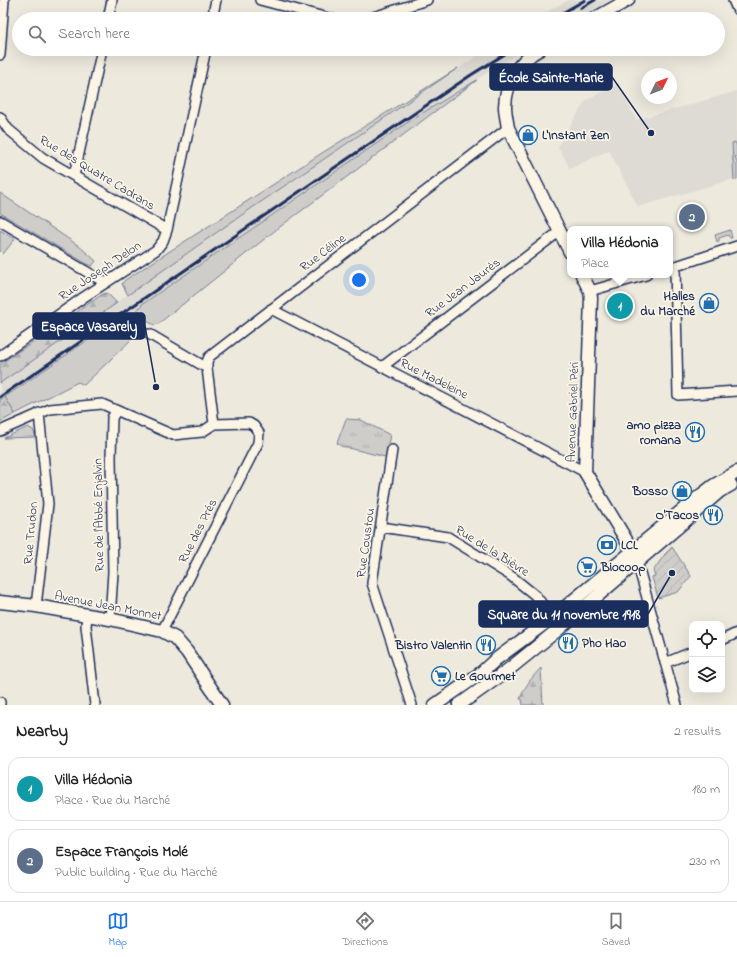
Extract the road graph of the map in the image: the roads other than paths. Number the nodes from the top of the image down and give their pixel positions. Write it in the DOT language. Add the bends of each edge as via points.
graph roads {
  1 [pos="4,0"];
  2 [pos="112,0"];
  3 [pos="216,0"];
  4 [pos="260,0"];
  5 [pos="426,0"];
  6 [pos="628,0"];
  7 [pos="733,0"];
  8 [pos="737,9"];
  9 [pos="109,12"];
  10 [pos="213,12"];
  11 [pos="305,12"];
  12 [pos="389,12"];
  13 [pos="607,12"];
  14 [pos="0,55"];
  15 [pos="100,56"];
  16 [pos="204,56"];
  17 [pos="531,56"];
  18 [pos="0,117"];
  19 [pos="508,128"];
  20 [pos="74,176"];
  21 [pos="0,222"];
  22 [pos="167,230"];
  23 [pos="560,231"];
  24 [pos="567,246"];
  25 [pos="737,246"];
  26 [pos="673,267"];
  27 [pos="584,278"];
  28 [pos="636,278"];
  29 [pos="673,278"];
  30 [pos="106,283"];
  31 [pos="590,291"];
  32 [pos="271,309"];
  33 [pos="148,334"];
  34 [pos="0,356"];
  35 [pos="382,367"];
  36 [pos="207,368"];
  37 [pos="737,391"];
  38 [pos="116,411"];
  39 [pos="39,413"];
  40 [pos="214,424"];
  41 [pos="0,431"];
  42 [pos="392,450"];
  43 [pos="586,472"];
  44 [pos="737,472"];
  45 [pos="737,481"];
  46 [pos="381,527"];
  47 [pos="634,557"];
  48 [pos="0,602"];
  49 [pos="36,606"];
  50 [pos="87,616"];
  51 [pos="110,619"];
  52 [pos="556,623"];
  53 [pos="162,631"];
  54 [pos="737,634"];
  55 [pos="725,639"];
  56 [pos="689,653"];
  57 [pos="665,662"];
  58 [pos="0,702"];
  59 [pos="0,705"];
  60 [pos="95,705"];
  61 [pos="222,705"];
  62 [pos="412,705"];
  63 [pos="435,705"];
  64 [pos="459,705"];
  65 [pos="677,705"];
  1 -- 14 [label="street"];
  2 -- 9 [label="street"];
  3 -- 10 [label="street"];
  4 -- 11 [label="street"];
  5 -- 12 [label="street"];
  6 -- 13 [label="main road"];
  7 -- 8 [label="street"];
  15 -- 20 [label="street"];
  16 -- 22 [label="street"];
  17 -- 19 [label="main road" via="510,81 505,107"];
  18 -- 20 [label="street, Rue des Quatre Cadrans" via="8,129 42,158"];
  19 -- 23 [label="main road"];
  19 -- 32 [label="street, Rue Céline"];
  20 -- 22 [label="street, Rue des Quatre Cadrans"];
  21 -- 30 [label="street"];
  22 -- 30 [label="street, Rue Joseph Delon" via="156,250"];
  23 -- 24 [label="main road"];
  23 -- 35 [label="street, Rue Jean Jaurès"];
  25 -- 26 [label="street"];
  27 -- 31 [label="main road, Avenue Gabriel Péri"];
  28 -- 31 [label="street"];
  29 -- 37 [label="street" via="678,394"];
  30 -- 34 [label="street, Rue Joseph Delon"];
  31 -- 43 [label="main road, Avenue Gabriel Péri"];
  32 -- 35 [label="street, Rue Madeleine"];
  32 -- 36 [label="street, Rue Céline" via="208,357"];
  33 -- 36 [label="street"];
  35 -- 43 [label="street, Rue Madeleine"];
  36 -- 40 [label="street"];
  38 -- 39 [label="street" via="102,404 50,409"];
  38 -- 40 [label="street" via="173,435 202,432"];
  38 -- 51 [label="street, Rue de l'Abbé Enjalvin" via="112,418 113,572"];
  39 -- 41 [label="street"];
  39 -- 49 [label="street, Rue Trudon" via="48,504"];
  40 -- 53 [label="street, Rue des Prés" via="249,423 259,433 258,443"];
  42 -- 46 [label="street, Rue Coustou"];
  43 -- 47 [label="main road, Avenue Gabriel Péri"];
  44 -- 47 [label="main road" via="691,503"];
  45 -- 47 [label="main road" via="720,491"];
  46 -- 52 [label="street, Rue de la Bièvre" via="448,537 511,576 536,596"];
  46 -- 62 [label="street, Rue Coustou" via="372,583"];
  47 -- 52 [label="main road"];
  47 -- 57 [label="street"];
  48 -- 49 [label="main road, Avenue Jean Monnet"];
  49 -- 50 [label="main road, Avenue Jean Monnet"];
  50 -- 51 [label="main road, Avenue Jean Monnet"];
  50 -- 60 [label="street"];
  51 -- 53 [label="main road, Avenue Jean Monnet"];
  52 -- 63 [label="main road" via="495,660"];
  52 -- 64 [label="main road" via="508,670"];
  53 -- 61 [label="main road, Avenue Jean Monnet" via="175,638 187,652"];
  54 -- 55 [label="street"];
  56 -- 57 [label="street"];
  57 -- 65 [label="street"];
  58 -- 59 [label="street"];
}
